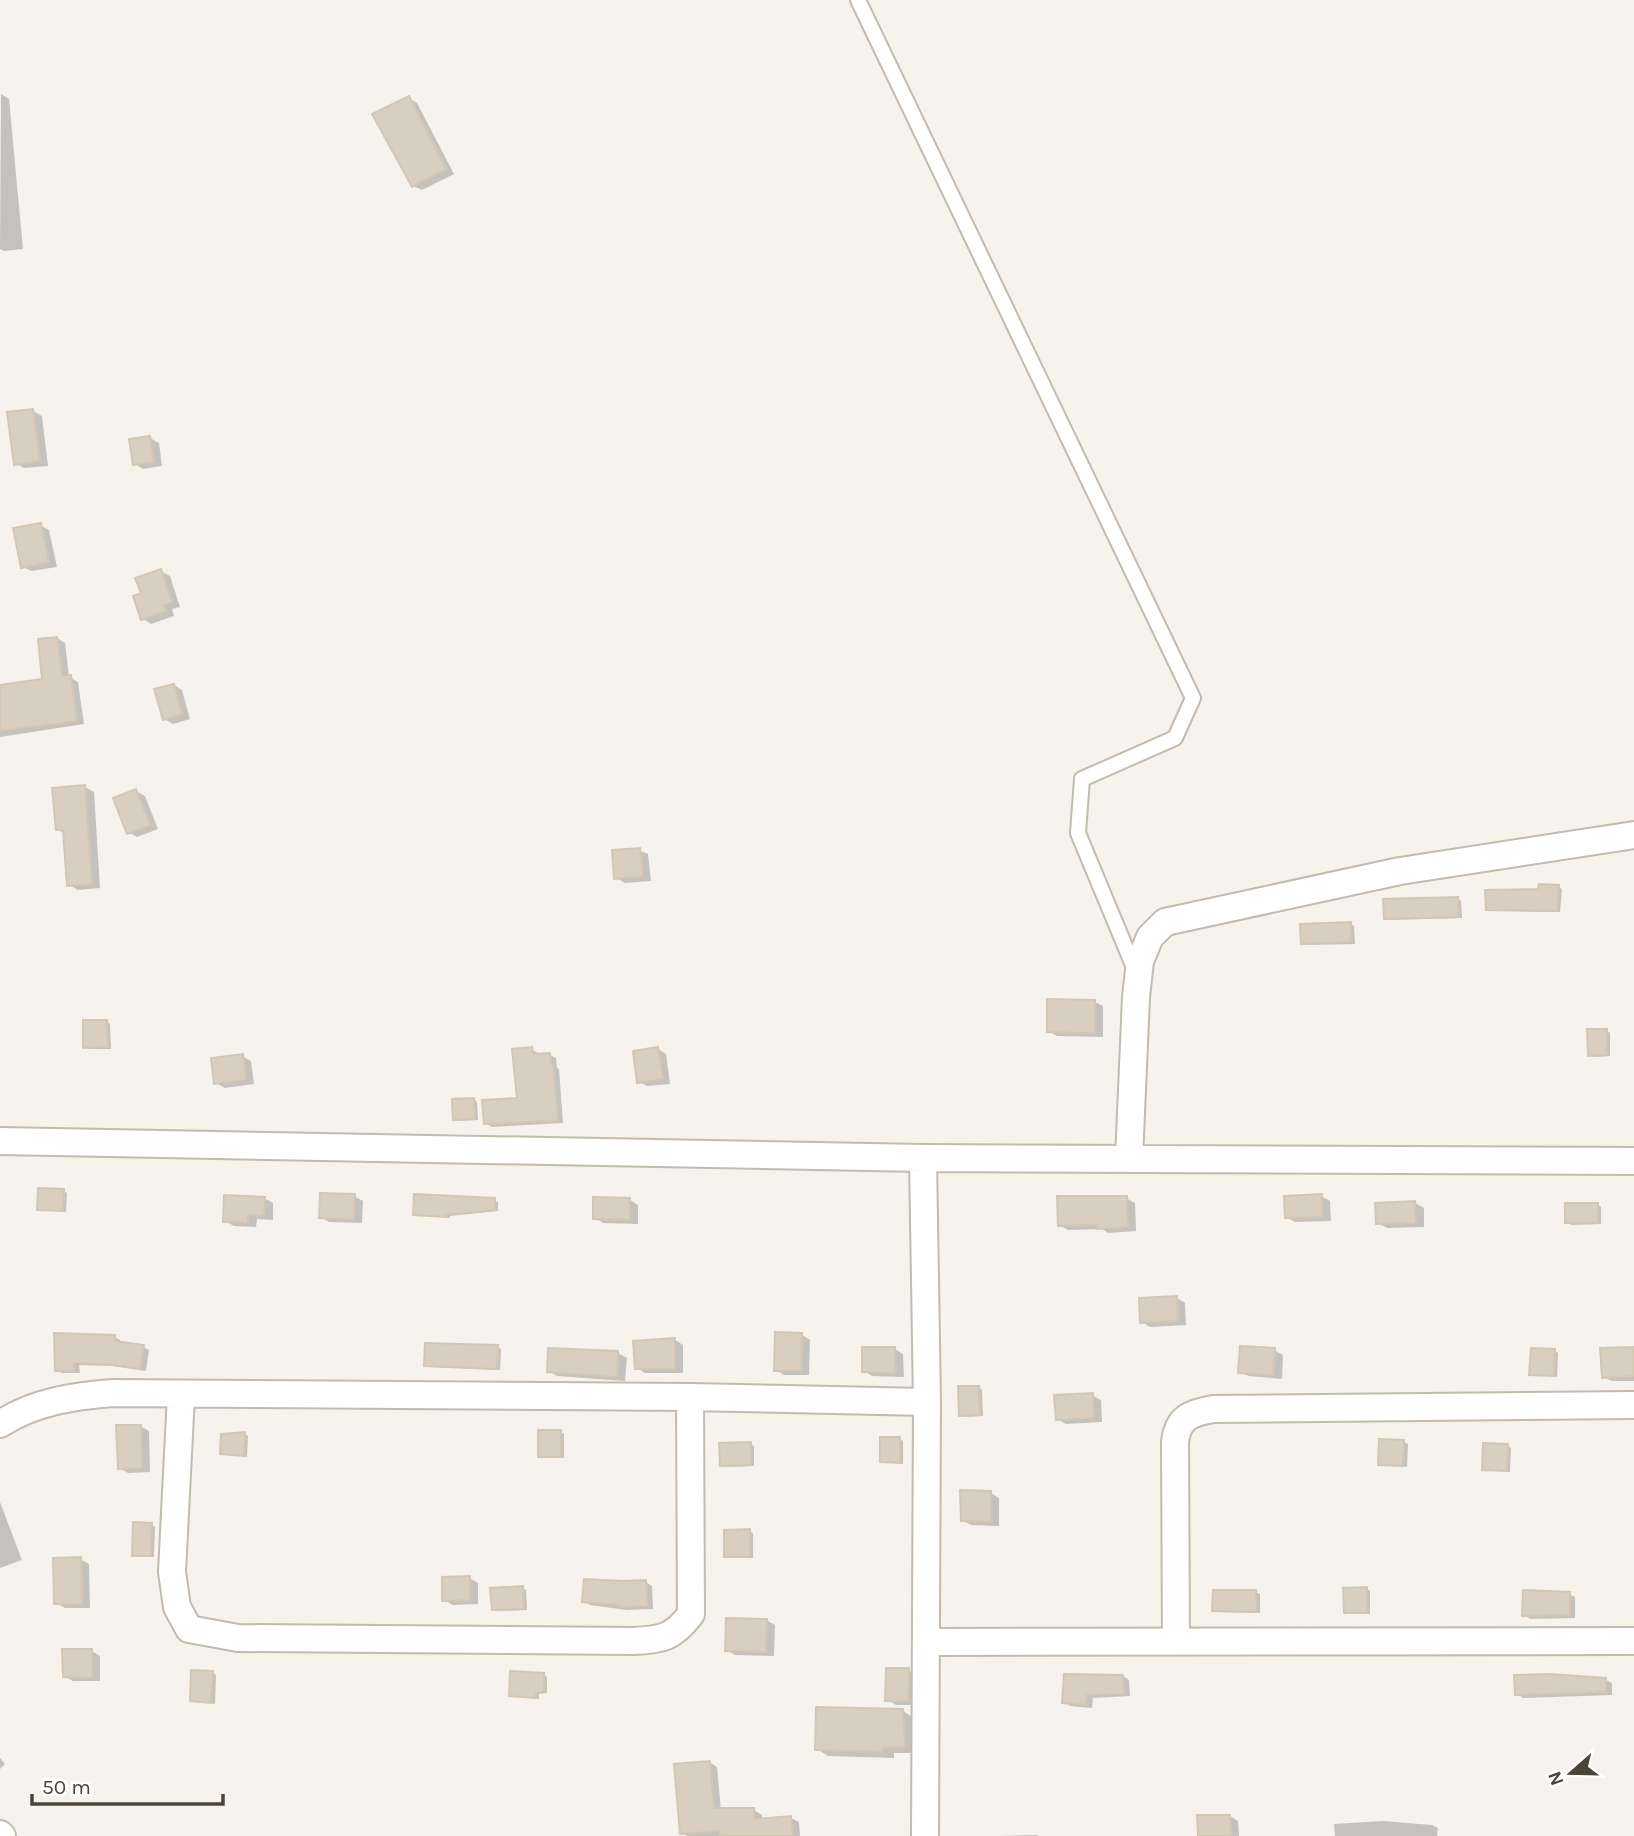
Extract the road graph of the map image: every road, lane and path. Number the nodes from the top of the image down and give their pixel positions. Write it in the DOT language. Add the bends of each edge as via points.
graph roads {
  1 [pos="858,0"];
  2 [pos="1634,835"];
  3 [pos="1138,978"];
  4 [pos="0,1141"];
  5 [pos="923,1158"];
  6 [pos="1129,1159"];
  7 [pos="1634,1161"];
  8 [pos="181,1395"];
  9 [pos="690,1397"];
  10 [pos="927,1402"];
  11 [pos="1634,1405"];
  12 [pos="0,1424"];
  13 [pos="1176,1641"];
  14 [pos="927,1642"];
  15 [pos="1634,1642"];
  16 [pos="925,1836"];
  1 -- 3 [label="lane" via="1193,698 1175,738 1082,779 1078,833"];
  2 -- 3 [label="street" via="1400,871 1165,922 1150,937"];
  3 -- 6 [label="street"];
  4 -- 5 [label="street"];
  5 -- 6 [label="street"];
  5 -- 10 [label="street"];
  6 -- 7 [label="street"];
  8 -- 9 [label="street"];
  8 -- 9 [label="street" via="172,1572 177,1607 189,1629 238,1638 633,1641 656,1640 678,1631 691,1615"];
  8 -- 12 [label="street" via="77,1396 39,1405"];
  9 -- 10 [label="street"];
  10 -- 14 [label="street"];
  11 -- 13 [label="street" via="1196,1412 1176,1428"];
  13 -- 14 [label="street"];
  13 -- 15 [label="street"];
  14 -- 16 [label="street"];
}
